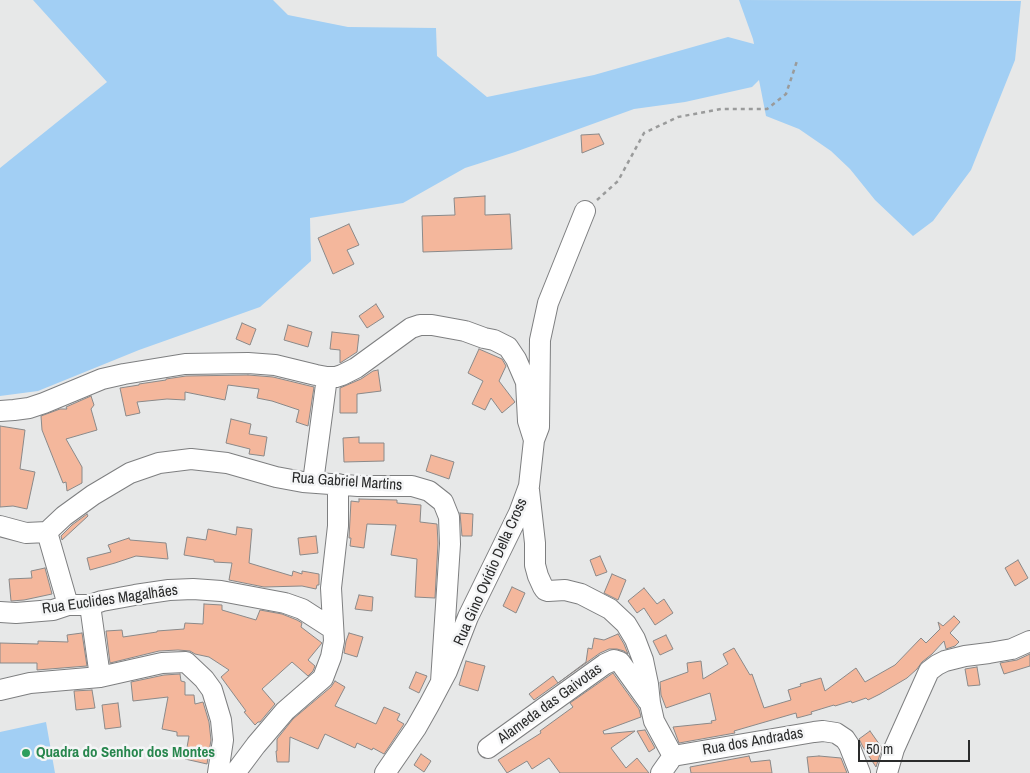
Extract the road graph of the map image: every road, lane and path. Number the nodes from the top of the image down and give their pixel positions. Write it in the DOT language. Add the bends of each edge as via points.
graph roads {
  1 [pos="797,61"];
  2 [pos="585,211"];
  3 [pos="327,377"];
  4 [pos="0,411"];
  5 [pos="534,440"];
  6 [pos="313,482"];
  7 [pos="338,484"];
  8 [pos="529,486"];
  9 [pos="0,526"];
  10 [pos="47,532"];
  11 [pos="90,605"];
  12 [pos="68,606"];
  13 [pos="0,612"];
  14 [pos="333,629"];
  15 [pos="1030,641"];
  16 [pos="100,677"];
  17 [pos="441,682"];
  18 [pos="0,690"];
  19 [pos="650,703"];
  20 [pos="488,748"];
  21 [pos="673,756"];
  22 [pos="218,773"];
  23 [pos="235,773"];
  24 [pos="384,773"];
  25 [pos="660,773"];
  26 [pos="860,773"];
  27 [pos="887,773"];
  1 -- 2 [label="path" via="786,94 767,109 721,110 678,118 644,133 618,182"];
  2 -- 5 [label="street, Rua Gino Ovídio Della Cross" via="548,303 540,340 539,427"];
  3 -- 4 [label="street" via="248,363 185,364 102,379 29,408"];
  3 -- 5 [label="street" via="350,371 411,328 432,325 465,331 508,347 516,359 526,382 528,421"];
  3 -- 6 [label="street"];
  5 -- 8 [label="street, Rua Gino Ovídio Della Cross"];
  6 -- 7 [label="street, Rua Gabriel Martins"];
  6 -- 10 [label="street, Rua Gabriel Martins" via="276,477 210,460 159,463 93,494"];
  7 -- 14 [label="street"];
  7 -- 17 [label="street, Rua Gabriel Martins" via="412,486 429,491 443,502 449,517 450,544"];
  8 -- 17 [label="street, Rua Gino Ovídio Della Cross"];
  8 -- 19 [label="street" via="535,565 543,587 547,591 565,590 581,594 610,609 626,624 640,653"];
  9 -- 10 [label="street" via="26,533"];
  10 -- 12 [label="street"];
  11 -- 12 [label="street, Rua Euclides Magalhães"];
  11 -- 14 [label="street, Rua Euclides Magalhães" via="169,590 221,591 294,606"];
  11 -- 16 [label="street"];
  12 -- 13 [label="street, Rua Euclides Magalhães" via="53,610"];
  14 -- 23 [label="street" via="331,657 323,678 285,711"];
  15 -- 27 [label="street" via="1012,649 945,661 929,671 894,749"];
  16 -- 18 [label="street" via="30,683"];
  16 -- 22 [label="street" via="162,663 186,662 212,690 221,720 223,740"];
  17 -- 24 [label="street, Rua Gino Ovídio Della Cross" via="416,728"];
  19 -- 20 [label="street, Alameda das Gaivotas" via="620,662 614,660"];
  19 -- 21 [label="street" via="654,721"];
  21 -- 25 [label="street"];
  21 -- 26 [label="street, Rua dos Andradas" via="828,731 842,736 849,745"];
}
